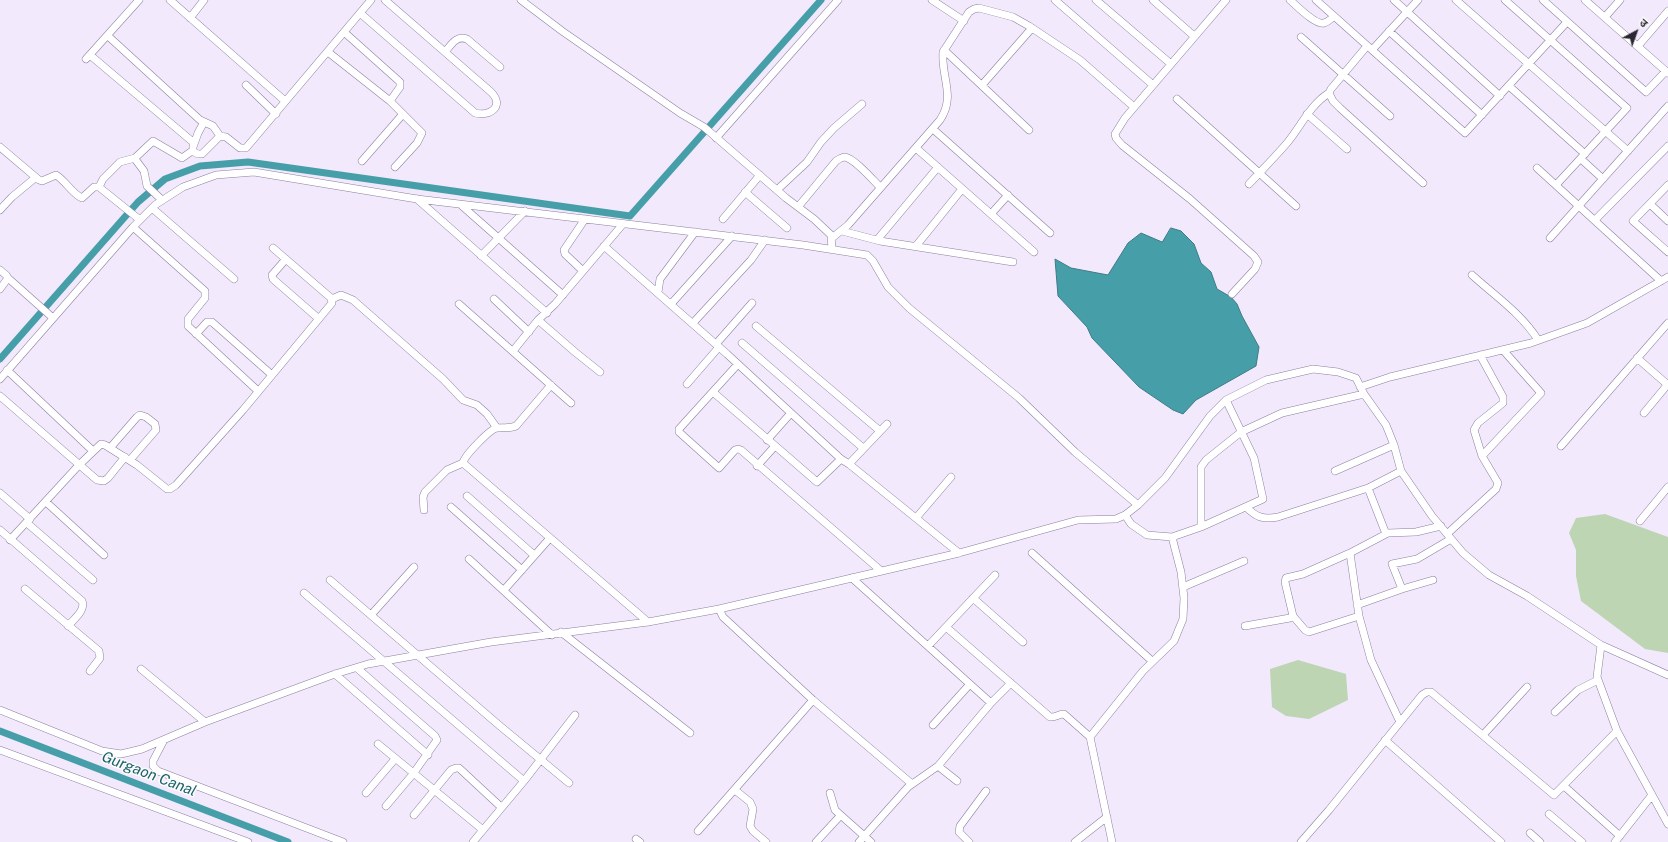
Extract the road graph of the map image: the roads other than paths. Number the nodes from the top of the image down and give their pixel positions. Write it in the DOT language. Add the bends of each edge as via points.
graph roads {
  1 [pos="139,0"];
  2 [pos="170,0"];
  3 [pos="204,0"];
  4 [pos="371,0"];
  5 [pos="385,0"];
  6 [pos="521,0"];
  7 [pos="838,0"];
  8 [pos="932,0"];
  9 [pos="1055,0"];
  10 [pos="1096,0"];
  11 [pos="1153,0"];
  12 [pos="1226,0"];
  13 [pos="1290,0"];
  14 [pos="1316,0"];
  15 [pos="1394,0"];
  16 [pos="1418,0"];
  17 [pos="1456,0"];
  18 [pos="1505,0"];
  19 [pos="1543,0"];
  20 [pos="1585,0"];
  21 [pos="1620,0"];
  22 [pos="1668,11"];
  23 [pos="1407,12"];
  24 [pos="360,13"];
  25 [pos="1334,16"];
  26 [pos="1605,17"];
  27 [pos="190,18"];
  28 [pos="964,21"];
  29 [pos="1568,22"];
  30 [pos="1032,28"];
  31 [pos="1389,31"];
  32 [pos="344,32"];
  33 [pos="108,36"];
  34 [pos="1194,36"];
  35 [pos="1301,37"];
  36 [pos="1551,40"];
  37 [pos="1638,46"];
  38 [pos="1370,48"];
  39 [pos="944,50"];
  40 [pos="328,52"];
  41 [pos="445,52"];
  42 [pos="1171,64"];
  43 [pos="1529,64"];
  44 [pos="500,67"];
  45 [pos="1667,70"];
  46 [pos="1343,75"];
  47 [pos="1153,84"];
  48 [pos="246,85"];
  49 [pos="982,85"];
  50 [pos="1509,86"];
  51 [pos="1329,93"];
  52 [pos="1500,96"];
  53 [pos="1177,99"];
  54 [pos="285,101"];
  55 [pos="390,101"];
  56 [pos="862,104"];
  57 [pos="1668,106"];
  58 [pos="1134,107"];
  59 [pos="276,114"];
  60 [pos="403,114"];
  61 [pos="1307,114"];
  62 [pos="1482,115"];
  63 [pos="1390,116"];
  64 [pos="204,122"];
  65 [pos="933,129"];
  66 [pos="1029,130"];
  67 [pos="1606,132"];
  68 [pos="220,136"];
  69 [pos="715,136"];
  70 [pos="1668,146"];
  71 [pos="0,147"];
  72 [pos="193,147"];
  73 [pos="916,148"];
  74 [pos="1347,149"];
  75 [pos="1628,151"];
  76 [pos="1583,156"];
  77 [pos="135,159"];
  78 [pos="362,161"];
  79 [pos="395,167"];
  80 [pos="938,167"];
  81 [pos="1537,168"];
  82 [pos="1259,173"];
  83 [pos="760,175"];
  84 [pos="35,178"];
  85 [pos="1603,179"];
  86 [pos="1423,183"];
  87 [pos="1249,184"];
  88 [pos="1556,185"];
  89 [pos="1668,185"];
  90 [pos="99,187"];
  91 [pos="880,187"];
  92 [pos="962,189"];
  93 [pos="777,190"];
  94 [pos="745,192"];
  95 [pos="1008,195"];
  96 [pos="417,199"];
  97 [pos="162,200"];
  98 [pos="1650,204"];
  99 [pos="461,205"];
  100 [pos="1579,205"];
  101 [pos="1296,206"];
  102 [pos="798,207"];
  103 [pos="152,208"];
  104 [pos="0,210"];
  105 [pos="525,212"];
  106 [pos="991,214"];
  107 [pos="585,219"];
  108 [pos="723,219"];
  109 [pos="140,220"];
  110 [pos="1595,220"];
  111 [pos="1668,221"];
  112 [pos="623,224"];
  113 [pos="133,227"];
  114 [pos="787,228"];
  115 [pos="842,231"];
  116 [pos="695,232"];
  117 [pos="1050,234"];
  118 [pos="732,236"];
  119 [pos="498,238"];
  120 [pos="1550,238"];
  121 [pos="765,240"];
  122 [pos="877,240"];
  123 [pos="833,243"];
  124 [pos="604,246"];
  125 [pos="916,246"];
  126 [pos="273,248"];
  127 [pos="1034,252"];
  128 [pos="1668,252"];
  129 [pos="481,256"];
  130 [pos="286,259"];
  131 [pos="1013,262"];
  132 [pos="0,270"];
  133 [pos="583,271"];
  134 [pos="1472,275"];
  135 [pos="8,278"];
  136 [pos="234,279"];
  137 [pos="1665,279"];
  138 [pos="0,289"];
  139 [pos="658,292"];
  140 [pos="1232,294"];
  141 [pos="563,295"];
  142 [pos="332,299"];
  143 [pos="494,299"];
  144 [pos="752,303"];
  145 [pos="459,304"];
  146 [pos="671,304"];
  147 [pos="547,312"];
  148 [pos="53,318"];
  149 [pos="319,319"];
  150 [pos="538,320"];
  151 [pos="693,323"];
  152 [pos="1668,324"];
  153 [pos="756,326"];
  154 [pos="530,332"];
  155 [pos="196,334"];
  156 [pos="1538,340"];
  157 [pos="742,343"];
  158 [pos="718,345"];
  159 [pos="1503,350"];
  160 [pos="513,351"];
  161 [pos="1480,355"];
  162 [pos="1637,358"];
  163 [pos="738,364"];
  164 [pos="7,370"];
  165 [pos="600,372"];
  166 [pos="272,375"];
  167 [pos="0,379"];
  168 [pos="687,384"];
  169 [pos="551,385"];
  170 [pos="1668,385"];
  171 [pos="1360,387"];
  172 [pos="258,391"];
  173 [pos="713,392"];
  174 [pos="1364,394"];
  175 [pos="0,396"];
  176 [pos="1226,400"];
  177 [pos="571,403"];
  178 [pos="791,413"];
  179 [pos="1644,413"];
  180 [pos="887,424"];
  181 [pos="497,428"];
  182 [pos="880,431"];
  183 [pos="1241,432"];
  184 [pos="767,440"];
  185 [pos="1394,445"];
  186 [pos="775,446"];
  187 [pos="1561,446"];
  188 [pos="110,448"];
  189 [pos="863,448"];
  190 [pos="93,451"];
  191 [pos="1482,456"];
  192 [pos="128,459"];
  193 [pos="841,459"];
  194 [pos="463,463"];
  195 [pos="849,464"];
  196 [pos="80,465"];
  197 [pos="758,466"];
  198 [pos="1335,471"];
  199 [pos="1401,471"];
  200 [pos="951,477"];
  201 [pos="1668,487"];
  202 [pos="1368,488"];
  203 [pos="0,493"];
  204 [pos="467,496"];
  205 [pos="46,502"];
  206 [pos="1138,505"];
  207 [pos="451,507"];
  208 [pos="1246,507"];
  209 [pos="424,510"];
  210 [pos="1125,515"];
  211 [pos="916,518"];
  212 [pos="28,521"];
  213 [pos="1640,521"];
  214 [pos="1441,526"];
  215 [pos="1201,527"];
  216 [pos="0,530"];
  217 [pos="1386,534"];
  218 [pos="1449,536"];
  219 [pos="1172,537"];
  220 [pos="550,538"];
  221 [pos="10,540"];
  222 [pos="960,553"];
  223 [pos="1032,553"];
  224 [pos="1350,553"];
  225 [pos="104,555"];
  226 [pos="534,555"];
  227 [pos="470,559"];
  228 [pos="1244,561"];
  229 [pos="414,567"];
  230 [pos="522,570"];
  231 [pos="880,570"];
  232 [pos="995,575"];
  233 [pos="852,578"];
  234 [pos="93,580"];
  235 [pos="330,580"];
  236 [pos="1433,580"];
  237 [pos="1183,587"];
  238 [pos="25,589"];
  239 [pos="1402,589"];
  240 [pos="504,590"];
  241 [pos="304,593"];
  242 [pos="973,598"];
  243 [pos="1357,605"];
  244 [pos="718,609"];
  245 [pos="371,614"];
  246 [pos="1293,616"];
  247 [pos="1359,616"];
  248 [pos="648,622"];
  249 [pos="68,626"];
  250 [pos="1245,626"];
  251 [pos="946,627"];
  252 [pos="561,632"];
  253 [pos="552,635"];
  254 [pos="1023,642"];
  255 [pos="1601,645"];
  256 [pos="928,646"];
  257 [pos="417,655"];
  258 [pos="383,661"];
  259 [pos="1152,661"];
  260 [pos="357,668"];
  261 [pos="141,669"];
  262 [pos="90,671"];
  263 [pos="335,674"];
  264 [pos="1668,675"];
  265 [pos="1598,680"];
  266 [pos="970,684"];
  267 [pos="1011,684"];
  268 [pos="1527,687"];
  269 [pos="813,700"];
  270 [pos="991,703"];
  271 [pos="0,710"];
  272 [pos="1555,712"];
  273 [pos="575,715"];
  274 [pos="205,722"];
  275 [pos="1400,722"];
  276 [pos="933,725"];
  277 [pos="1617,731"];
  278 [pos="690,732"];
  279 [pos="1483,735"];
  280 [pos="1090,737"];
  281 [pos="164,740"];
  282 [pos="1385,740"];
  283 [pos="378,744"];
  284 [pos="0,750"];
  285 [pos="428,755"];
  286 [pos="395,758"];
  287 [pos="539,759"];
  288 [pos="938,766"];
  289 [pos="413,774"];
  290 [pos="524,780"];
  291 [pos="957,781"];
  292 [pos="569,783"];
  293 [pos="912,784"];
  294 [pos="1564,786"];
  295 [pos="735,790"];
  296 [pos="434,791"];
  297 [pos="986,791"];
  298 [pos="366,793"];
  299 [pos="830,793"];
  300 [pos="1652,795"];
  301 [pos="386,806"];
  302 [pos="501,807"];
  303 [pos="1549,814"];
  304 [pos="414,815"];
  305 [pos="840,816"];
  306 [pos="1107,817"];
  307 [pos="1668,824"];
  308 [pos="483,830"];
  309 [pos="698,831"];
  310 [pos="1530,833"];
  311 [pos="864,836"];
  312 [pos="1620,836"];
  313 [pos="236,840"];
  314 [pos="763,841"];
  315 [pos="248,842"];
  316 [pos="343,842"];
  317 [pos="473,842"];
  318 [pos="816,842"];
  319 [pos="859,842"];
  320 [pos="871,842"];
  321 [pos="969,842"];
  322 [pos="1076,842"];
  323 [pos="1112,842"];
  324 [pos="1301,842"];
  325 [pos="1501,842"];
  326 [pos="1540,842"];
  327 [pos="1582,842"];
  328 [pos="1615,842"];
  1 -- 33 [label="street"];
  2 -- 27 [label="street"];
  3 -- 27 [label="street"];
  4 -- 24 [label="street"];
  5 -- 41 [label="street"];
  6 -- 69 [label="street"];
  7 -- 69 [label="street"];
  8 -- 28 [label="street"];
  9 -- 47 [label="street"];
  10 -- 42 [label="street"];
  11 -- 34 [label="street"];
  12 -- 34 [label="street"];
  13 -- 25 [label="street" via="1308,17 1320,24 1326,23"];
  14 -- 25 [label="street"];
  15 -- 23 [label="street"];
  16 -- 23 [label="street"];
  17 -- 43 [label="street"];
  18 -- 36 [label="street"];
  19 -- 29 [label="street"];
  20 -- 26 [label="street"];
  21 -- 26 [label="street"];
  22 -- 37 [label="street"];
  23 -- 31 [label="street"];
  23 -- 52 [label="street"];
  24 -- 32 [label="street"];
  24 -- 41 [label="street" via="475,113 491,112 497,103 495,96"];
  25 -- 38 [label="street"];
  26 -- 37 [label="street"];
  27 -- 54 [label="street"];
  28 -- 30 [label="street" via="969,12 979,8 1013,17"];
  28 -- 39 [label="street"];
  29 -- 36 [label="street"];
  29 -- 45 [label="street" via="1646,92"];
  30 -- 49 [label="street"];
  30 -- 58 [label="street" via="1080,60"];
  31 -- 38 [label="street"];
  31 -- 62 [label="street"];
  32 -- 40 [label="street"];
  32 -- 55 [label="street" via="400,82 400,87"];
  33 -- 64 [label="street"];
  33 -- 72 [label="street" via="88,57"];
  34 -- 42 [label="street"];
  35 -- 46 [label="street"];
  36 -- 43 [label="street"];
  36 -- 67 [label="street" via="1627,108"];
  37 -- 45 [label="street"];
  38 -- 46 [label="street"];
  38 -- 62 [label="street" via="1465,133"];
  39 -- 49 [label="street"];
  39 -- 65 [label="street" via="942,59 949,93 946,112"];
  40 -- 54 [label="street"];
  40 -- 55 [label="street"];
  41 -- 44 [label="street" via="457,39 467,39"];
  42 -- 47 [label="street"];
  43 -- 50 [label="street"];
  43 -- 67 [label="street"];
  46 -- 51 [label="street"];
  46 -- 63 [label="street"];
  47 -- 58 [label="street"];
  48 -- 59 [label="street"];
  49 -- 66 [label="street"];
  50 -- 52 [label="street"];
  50 -- 76 [label="street"];
  51 -- 61 [label="street"];
  51 -- 86 [label="street" via="1340,108"];
  52 -- 62 [label="street"];
  53 -- 82 [label="street"];
  54 -- 59 [label="street"];
  55 -- 60 [label="street"];
  56 -- 93 [label="street" via="834,128 807,162"];
  57 -- 75 [label="street"];
  58 -- 140 [label="street" via="1117,128 1116,138 1258,262 1255,269"];
  59 -- 68 [label="street" via="244,149"];
  60 -- 78 [label="street"];
  60 -- 79 [label="street" via="420,130 421,136"];
  61 -- 74 [label="street"];
  61 -- 82 [label="street" via="1286,144"];
  64 -- 68 [label="street" via="213,126"];
  64 -- 72 [label="street"];
  65 -- 73 [label="street"];
  65 -- 95 [label="street"];
  67 -- 75 [label="street"];
  67 -- 76 [label="street"];
  68 -- 72 [label="street" via="202,154 198,154"];
  69 -- 83 [label="street"];
  70 -- 110 [label="street"];
  71 -- 84 [label="street"];
  72 -- 77 [label="street" via="180,158 152,141"];
  73 -- 80 [label="street"];
  73 -- 91 [label="street"];
  75 -- 85 [label="street"];
  76 -- 85 [label="street"];
  76 -- 88 [label="street"];
  77 -- 90 [label="street" via="120,162 103,179"];
  77 -- 97 [label="street" via="144,171 146,183"];
  80 -- 92 [label="street"];
  80 -- 122 [label="street"];
  81 -- 88 [label="street"];
  82 -- 87 [label="street"];
  82 -- 101 [label="street"];
  83 -- 93 [label="street"];
  83 -- 94 [label="street"];
  84 -- 90 [label="street" via="42,181 56,175 82,198 94,187"];
  84 -- 104 [label="street"];
  85 -- 100 [label="street"];
  88 -- 100 [label="street"];
  89 -- 98 [label="street"];
  90 -- 109 [label="street"];
  91 -- 102 [label="street" via="856,164 842,157"];
  91 -- 115 [label="street"];
  92 -- 106 [label="street"];
  92 -- 125 [label="street"];
  93 -- 102 [label="street"];
  94 -- 108 [label="street"];
  94 -- 114 [label="street"];
  95 -- 106 [label="street"];
  95 -- 117 [label="street"];
  96 -- 97 [label="street" via="254,172 228,173 199,180"];
  96 -- 99 [label="street"];
  96 -- 129 [label="street"];
  97 -- 103 [label="street"];
  98 -- 111 [label="street"];
  98 -- 128 [label="street" via="1633,221"];
  99 -- 105 [label="street"];
  99 -- 119 [label="street"];
  100 -- 110 [label="street"];
  100 -- 120 [label="street"];
  102 -- 123 [label="street" via="814,219"];
  103 -- 109 [label="street"];
  103 -- 136 [label="street"];
  105 -- 107 [label="street"];
  105 -- 119 [label="street"];
  106 -- 127 [label="street"];
  107 -- 112 [label="street"];
  107 -- 133 [label="street" via="564,250"];
  109 -- 113 [label="street"];
  110 -- 137 [label="street"];
  112 -- 116 [label="street"];
  112 -- 124 [label="street"];
  113 -- 148 [label="street"];
  113 -- 155 [label="street" via="205,291 205,298 187,322"];
  115 -- 122 [label="street"];
  115 -- 123 [label="street"];
  116 -- 118 [label="street"];
  116 -- 139 [label="street" via="660,279"];
  118 -- 121 [label="street"];
  118 -- 146 [label="street"];
  119 -- 129 [label="street"];
  119 -- 141 [label="street"];
  121 -- 123 [label="street"];
  121 -- 151 [label="street" via="751,260"];
  122 -- 125 [label="street"];
  123 -- 206 [label="street" via="867,256 888,287 909,308 1019,398 1076,452"];
  124 -- 133 [label="street"];
  124 -- 139 [label="street"];
  125 -- 131 [label="street"];
  126 -- 130 [label="street"];
  129 -- 147 [label="street"];
  130 -- 142 [label="street"];
  130 -- 149 [label="street" via="272,275 273,279"];
  132 -- 135 [label="street"];
  133 -- 141 [label="street"];
  134 -- 156 [label="street" via="1516,314"];
  135 -- 138 [label="street"];
  135 -- 148 [label="street"];
  137 -- 156 [label="street" via="1587,323"];
  139 -- 146 [label="street"];
  141 -- 147 [label="street"];
  142 -- 149 [label="street" via="331,305"];
  142 -- 181 [label="street" via="340,295 353,300 443,379 463,400 477,405"];
  143 -- 154 [label="street"];
  144 -- 158 [label="street"];
  145 -- 160 [label="street"];
  146 -- 151 [label="street"];
  147 -- 150 [label="street"];
  148 -- 164 [label="street"];
  149 -- 166 [label="street"];
  150 -- 154 [label="street"];
  150 -- 165 [label="street"];
  151 -- 158 [label="street"];
  152 -- 162 [label="street"];
  153 -- 182 [label="street"];
  154 -- 160 [label="street"];
  155 -- 166 [label="street" via="207,322 212,322"];
  155 -- 172 [label="street"];
  156 -- 159 [label="street"];
  157 -- 189 [label="street"];
  158 -- 163 [label="street"];
  158 -- 168 [label="street"];
  159 -- 161 [label="street"];
  159 -- 191 [label="street" via="1541,393"];
  160 -- 169 [label="street"];
  161 -- 171 [label="street"];
  161 -- 191 [label="street" via="1503,397 1503,403 1478,423 1474,430"];
  162 -- 170 [label="street"];
  162 -- 187 [label="street"];
  163 -- 173 [label="street"];
  163 -- 178 [label="street"];
  164 -- 167 [label="street"];
  164 -- 190 [label="street"];
  166 -- 172 [label="street"];
  169 -- 177 [label="street"];
  169 -- 181 [label="street" via="516,426"];
  170 -- 179 [label="street"];
  171 -- 174 [label="street"];
  171 -- 176 [label="street" via="1356,378 1338,372 1313,369 1266,380"];
  172 -- 192 [label="street" via="170,489 164,488"];
  173 -- 184 [label="street"];
  173 -- 197 [label="street" via="679,432 717,467 721,467 738,449"];
  174 -- 183 [label="street" via="1291,410"];
  174 -- 185 [label="street" via="1386,425"];
  175 -- 196 [label="street"];
  176 -- 183 [label="street"];
  176 -- 206 [label="street" via="1210,416 1165,478"];
  178 -- 184 [label="street"];
  178 -- 193 [label="street"];
  180 -- 182 [label="street"];
  181 -- 194 [label="street" via="466,456"];
  182 -- 189 [label="street"];
  183 -- 208 [label="street" via="1254,458 1263,499"];
  183 -- 215 [label="street" via="1206,460 1202,467"];
  184 -- 186 [label="street"];
  185 -- 198 [label="street"];
  185 -- 199 [label="street"];
  186 -- 193 [label="street" via="816,482"];
  186 -- 197 [label="street"];
  188 -- 190 [label="street" via="101,444"];
  188 -- 192 [label="street"];
  188 -- 192 [label="street" via="137,417 146,417 155,424 156,430"];
  189 -- 195 [label="street"];
  190 -- 196 [label="street"];
  191 -- 218 [label="street" via="1498,483 1496,489"];
  192 -- 196 [label="street" via="104,481 98,480"];
  193 -- 195 [label="street"];
  194 -- 209 [label="street" via="448,470 425,492"];
  194 -- 220 [label="street"];
  195 -- 211 [label="street"];
  196 -- 205 [label="street"];
  197 -- 231 [label="street"];
  199 -- 202 [label="street"];
  199 -- 214 [label="street"];
  200 -- 211 [label="street"];
  201 -- 213 [label="street"];
  202 -- 208 [label="street" via="1266,519 1254,515"];
  202 -- 217 [label="street"];
  203 -- 212 [label="street"];
  204 -- 226 [label="street"];
  205 -- 212 [label="street"];
  205 -- 225 [label="street"];
  206 -- 210 [label="street"];
  207 -- 230 [label="street"];
  208 -- 215 [label="street"];
  210 -- 219 [label="street" via="1131,524 1147,535"];
  210 -- 222 [label="street" via="1116,518 1078,520"];
  211 -- 222 [label="street"];
  212 -- 221 [label="street"];
  212 -- 234 [label="street"];
  214 -- 217 [label="street" via="1416,532"];
  214 -- 218 [label="street"];
  215 -- 219 [label="street"];
  216 -- 221 [label="street"];
  217 -- 224 [label="street"];
  218 -- 239 [label="street" via="1417,559 1392,564"];
  218 -- 255 [label="street" via="1463,553 1489,575 1527,596"];
  219 -- 237 [label="street"];
  220 -- 226 [label="street"];
  220 -- 248 [label="street"];
  221 -- 249 [label="street" via="82,601 82,609"];
  222 -- 231 [label="street"];
  223 -- 259 [label="street"];
  224 -- 243 [label="street"];
  224 -- 246 [label="street" via="1303,574 1286,578"];
  226 -- 230 [label="street"];
  227 -- 240 [label="street"];
  228 -- 237 [label="street"];
  229 -- 245 [label="street"];
  230 -- 240 [label="street"];
  231 -- 233 [label="street"];
  232 -- 242 [label="street"];
  233 -- 244 [label="street"];
  233 -- 256 [label="street"];
  235 -- 245 [label="street"];
  236 -- 239 [label="street"];
  237 -- 259 [label="street" via="1183,619 1174,641"];
  238 -- 249 [label="street"];
  239 -- 243 [label="street"];
  240 -- 253 [label="street"];
  241 -- 258 [label="street"];
  242 -- 251 [label="street"];
  242 -- 254 [label="street"];
  243 -- 247 [label="street"];
  244 -- 248 [label="street"];
  244 -- 269 [label="street" via="723,617"];
  245 -- 257 [label="street"];
  246 -- 247 [label="street" via="1309,632"];
  246 -- 250 [label="street"];
  247 -- 275 [label="street" via="1371,660"];
  248 -- 252 [label="street"];
  249 -- 262 [label="street" via="100,653 100,658"];
  251 -- 256 [label="street"];
  251 -- 267 [label="street"];
  252 -- 253 [label="street"];
  252 -- 278 [label="street"];
  253 -- 257 [label="street" via="491,642"];
  255 -- 264 [label="street"];
  255 -- 265 [label="street"];
  256 -- 266 [label="street"];
  257 -- 258 [label="street"];
  257 -- 287 [label="street"];
  258 -- 260 [label="street"];
  258 -- 290 [label="street"];
  259 -- 280 [label="street"];
  260 -- 263 [label="street"];
  260 -- 285 [label="street" via="436,736 437,740"];
  261 -- 274 [label="street"];
  263 -- 274 [label="street"];
  263 -- 285 [label="street"];
  265 -- 272 [label="street" via="1578,690"];
  265 -- 277 [label="street"];
  266 -- 270 [label="street"];
  266 -- 276 [label="street"];
  267 -- 270 [label="street"];
  267 -- 280 [label="street" via="1050,718 1064,714"];
  268 -- 279 [label="street"];
  269 -- 293 [label="street"];
  269 -- 295 [label="street"];
  270 -- 288 [label="street"];
  271 -- 281 [label="street" via="113,754 130,752"];
  273 -- 287 [label="street"];
  274 -- 281 [label="street"];
  275 -- 279 [label="street" via="1422,695 1431,692"];
  275 -- 282 [label="street"];
  277 -- 294 [label="street"];
  277 -- 300 [label="street"];
  279 -- 294 [label="street" via="1554,795"];
  280 -- 306 [label="street"];
  281 -- 316 [label="street" via="152,760 158,771"];
  282 -- 324 [label="street" via="1330,810"];
  282 -- 325 [label="street"];
  283 -- 286 [label="street"];
  284 -- 313 [label="street"];
  285 -- 289 [label="street"];
  286 -- 289 [label="street"];
  286 -- 298 [label="street"];
  287 -- 290 [label="street"];
  287 -- 292 [label="street"];
  288 -- 291 [label="street"];
  288 -- 293 [label="street"];
  289 -- 296 [label="street"];
  289 -- 301 [label="street"];
  290 -- 302 [label="street"];
  293 -- 311 [label="street"];
  294 -- 312 [label="street"];
  295 -- 309 [label="street"];
  295 -- 314 [label="street" via="750,802 753,809 750,826"];
  296 -- 302 [label="street" via="452,770 459,768"];
  296 -- 304 [label="street"];
  296 -- 308 [label="street"];
  297 -- 321 [label="street" via="960,826 959,832"];
  299 -- 305 [label="street" via="835,810"];
  300 -- 307 [label="street"];
  300 -- 312 [label="street"];
  302 -- 308 [label="street"];
  303 -- 327 [label="street"];
  305 -- 311 [label="street"];
  305 -- 318 [label="street"];
  306 -- 322 [label="street"];
  306 -- 323 [label="street"];
  308 -- 317 [label="street"];
  310 -- 326 [label="street"];
  311 -- 319 [label="street"];
  311 -- 320 [label="street"];
  312 -- 328 [label="street"];
  313 -- 315 [label="street"];
}
